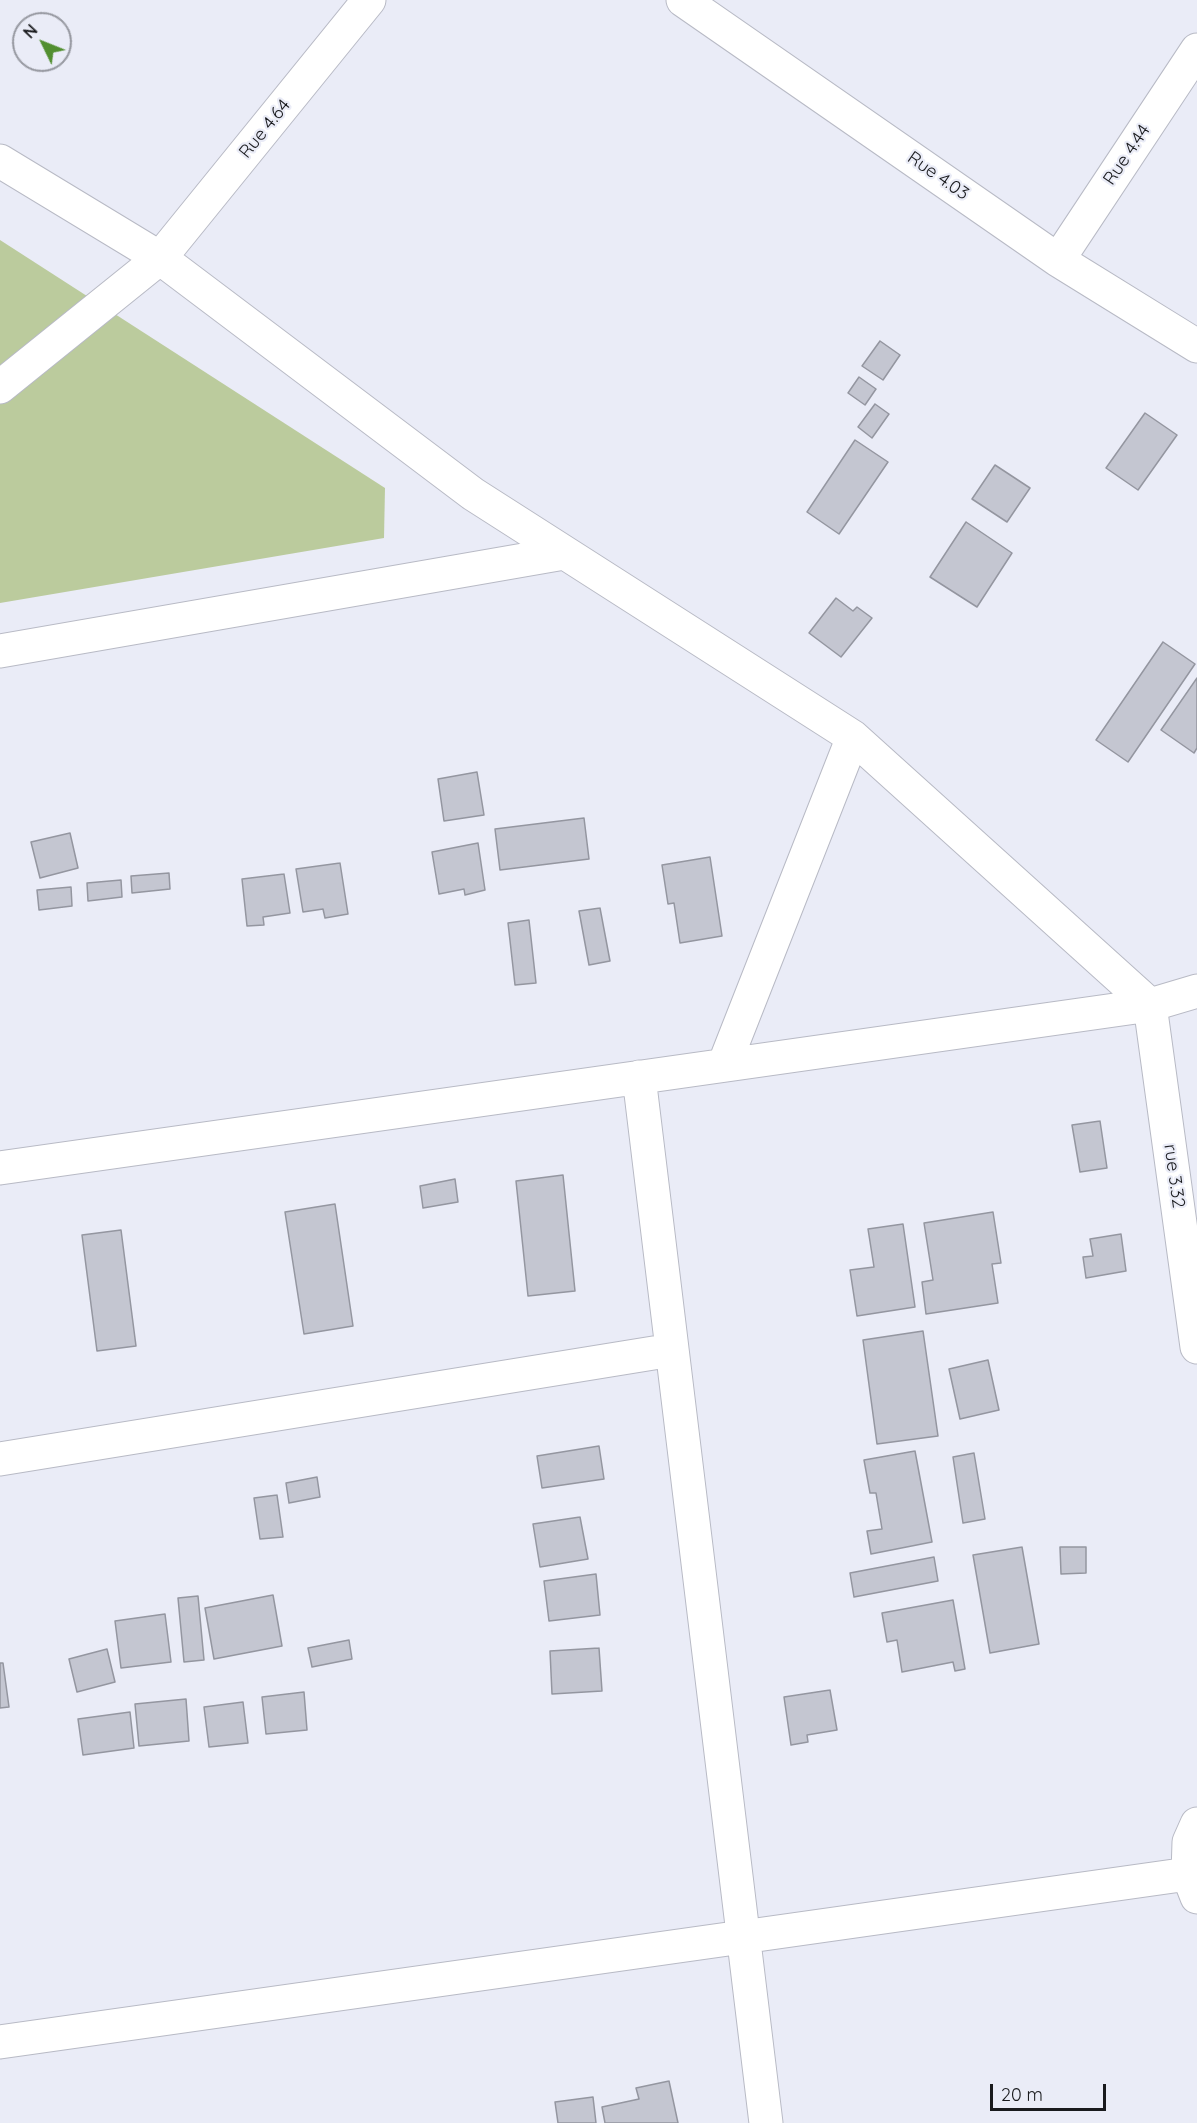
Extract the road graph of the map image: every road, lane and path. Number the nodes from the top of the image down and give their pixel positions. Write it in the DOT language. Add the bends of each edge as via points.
graph roads {
  1 [pos="369,0"];
  2 [pos="683,0"];
  3 [pos="1197,50"];
  4 [pos="0,161"];
  5 [pos="160,258"];
  6 [pos="1058,260"];
  7 [pos="1197,346"];
  8 [pos="0,387"];
  9 [pos="564,553"];
  10 [pos="0,651"];
  11 [pos="854,738"];
  12 [pos="1197,991"];
  13 [pos="1150,1005"];
  14 [pos="724,1065"];
  15 [pos="639,1077"];
  16 [pos="0,1168"];
  17 [pos="1197,1347"];
  18 [pos="672,1350"];
  19 [pos="0,1459"];
  20 [pos="1197,1824"];
  21 [pos="1192,1886"];
  22 [pos="744,1937"];
  23 [pos="0,2042"];
  24 [pos="766,2123"];
  1 -- 5 [label="street, Rue 4.64"];
  2 -- 6 [label="street, Rue 4.03"];
  3 -- 6 [label="street, Rue 4.44"];
  4 -- 5 [label="street"];
  5 -- 8 [label="street, Rue 4.64"];
  5 -- 9 [label="street" via="473,494"];
  6 -- 7 [label="street, Rue 4.03"];
  9 -- 10 [label="street"];
  9 -- 11 [label="street"];
  11 -- 13 [label="street"];
  11 -- 14 [label="street"];
  12 -- 13 [label="street"];
  13 -- 14 [label="street"];
  13 -- 17 [label="street, rue 3.32"];
  14 -- 15 [label="street"];
  15 -- 16 [label="street"];
  15 -- 18 [label="street"];
  18 -- 19 [label="street"];
  18 -- 22 [label="street"];
  20 -- 21 [label="street" via="1188,1842"];
  21 -- 22 [label="street"];
  22 -- 23 [label="street"];
  22 -- 24 [label="street"];
}
